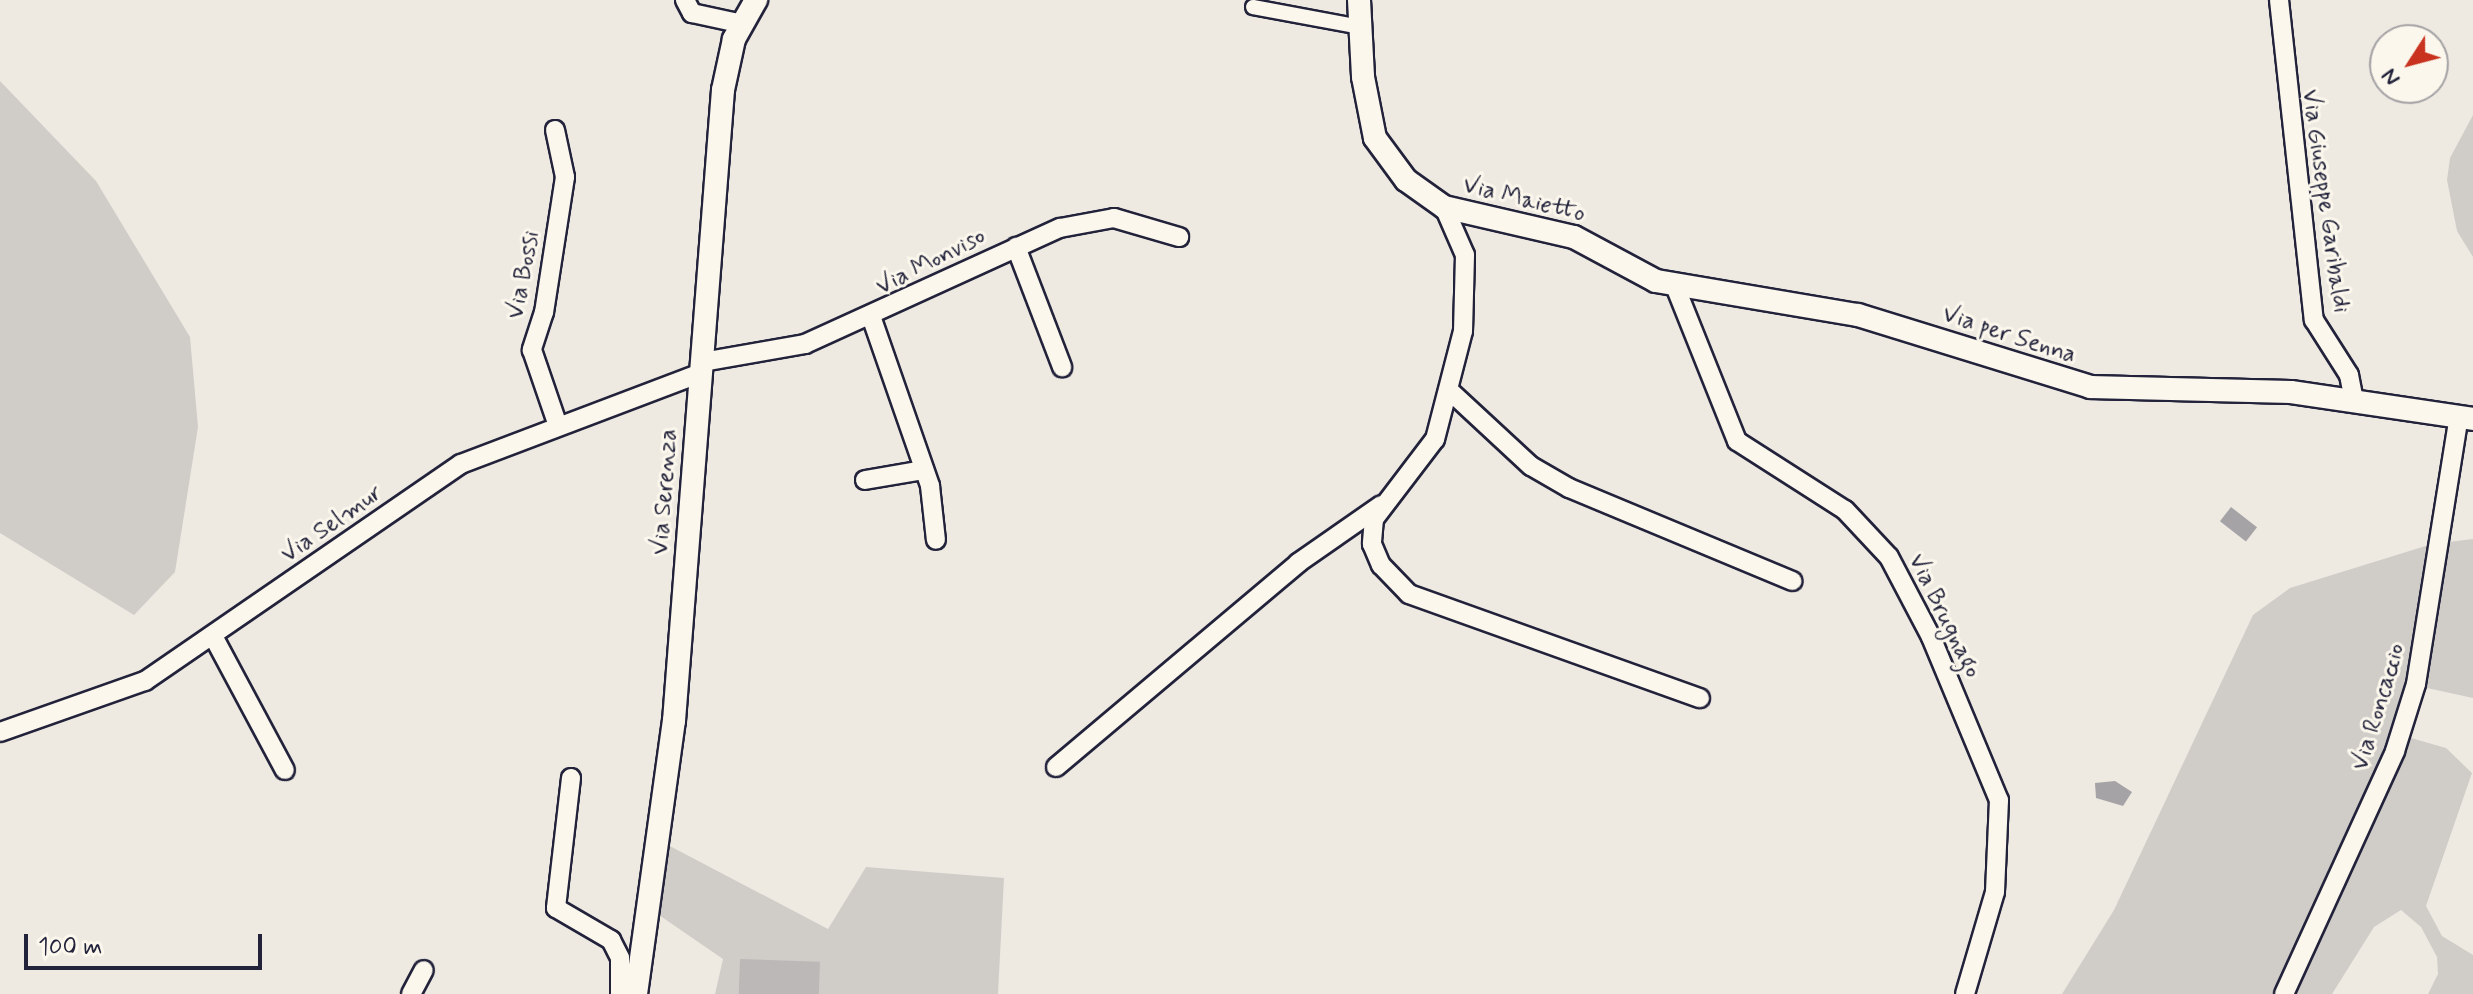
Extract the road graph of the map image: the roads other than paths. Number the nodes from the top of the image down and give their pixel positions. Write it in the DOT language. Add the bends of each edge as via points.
graph roads {
  1 [pos="685,0"];
  2 [pos="756,0"];
  3 [pos="1359,0"];
  4 [pos="2279,0"];
  5 [pos="1253,7"];
  6 [pos="743,24"];
  7 [pos="1361,27"];
  8 [pos="555,130"];
  9 [pos="1444,207"];
  10 [pos="1179,237"];
  11 [pos="1016,247"];
  12 [pos="1675,286"];
  13 [pos="872,319"];
  14 [pos="1062,367"];
  15 [pos="702,368"];
  16 [pos="1451,392"];
  17 [pos="2354,400"];
  18 [pos="2466,418"];
  19 [pos="558,426"];
  20 [pos="924,470"];
  21 [pos="865,480"];
  22 [pos="1383,503"];
  23 [pos="936,540"];
  24 [pos="1792,581"];
  25 [pos="213,636"];
  26 [pos="1700,698"];
  27 [pos="0,732"];
  28 [pos="1056,767"];
  29 [pos="285,770"];
  30 [pos="571,778"];
  31 [pos="424,970"];
  32 [pos="411,994"];
  33 [pos="620,994"];
  34 [pos="636,994"];
  35 [pos="1965,994"];
  36 [pos="2284,994"];
  1 -- 6 [label="street" via="692,13"];
  2 -- 6 [label="street, Via Serenza"];
  3 -- 7 [label="street, Via Maietto"];
  4 -- 17 [label="street, Via Giuseppe Garibaldi" via="2314,320 2349,375"];
  5 -- 7 [label="street"];
  6 -- 15 [label="street, Via Serenza" via="723,90"];
  7 -- 9 [label="street, Via Maietto" via="1375,138 1406,180"];
  8 -- 19 [label="street, Via Bossi" via="565,177 532,350"];
  9 -- 12 [label="street, Via Maietto" via="1574,237"];
  9 -- 16 [label="street" via="1465,255 1468,290"];
  10 -- 11 [label="street, Via Monviso" via="1114,218 1060,228"];
  11 -- 13 [label="street, Via Monviso"];
  11 -- 14 [label="street"];
  12 -- 17 [label="street, Via per Senna" via="1858,315 2090,387"];
  12 -- 35 [label="street, Via Brugnago" via="1737,441 1845,510 1889,557 1931,637 1999,800 1995,892"];
  13 -- 15 [label="street, Via Monviso" via="805,344"];
  13 -- 20 [label="street"];
  15 -- 19 [label="street, Via Selmur"];
  15 -- 34 [label="street, Via Serenza" via="674,721"];
  16 -- 22 [label="street" via="1435,439"];
  16 -- 24 [label="street" via="1531,466 1569,488"];
  17 -- 18 [label="street, Via per Senna"];
  18 -- 36 [label="street, Via Roncaccio" via="2416,684 2395,751"];
  19 -- 25 [label="street, Via Selmur" via="461,464"];
  20 -- 21 [label="street"];
  20 -- 23 [label="street"];
  22 -- 26 [label="street" via="1374,519 1372,544 1394,582 1409,594"];
  22 -- 28 [label="street" via="1298,563"];
  25 -- 27 [label="street, Via Selmur" via="145,681"];
  25 -- 29 [label="street"];
  30 -- 33 [label="street" via="556,908 611,940 620,958"];
  31 -- 32 [label="street"];
}
